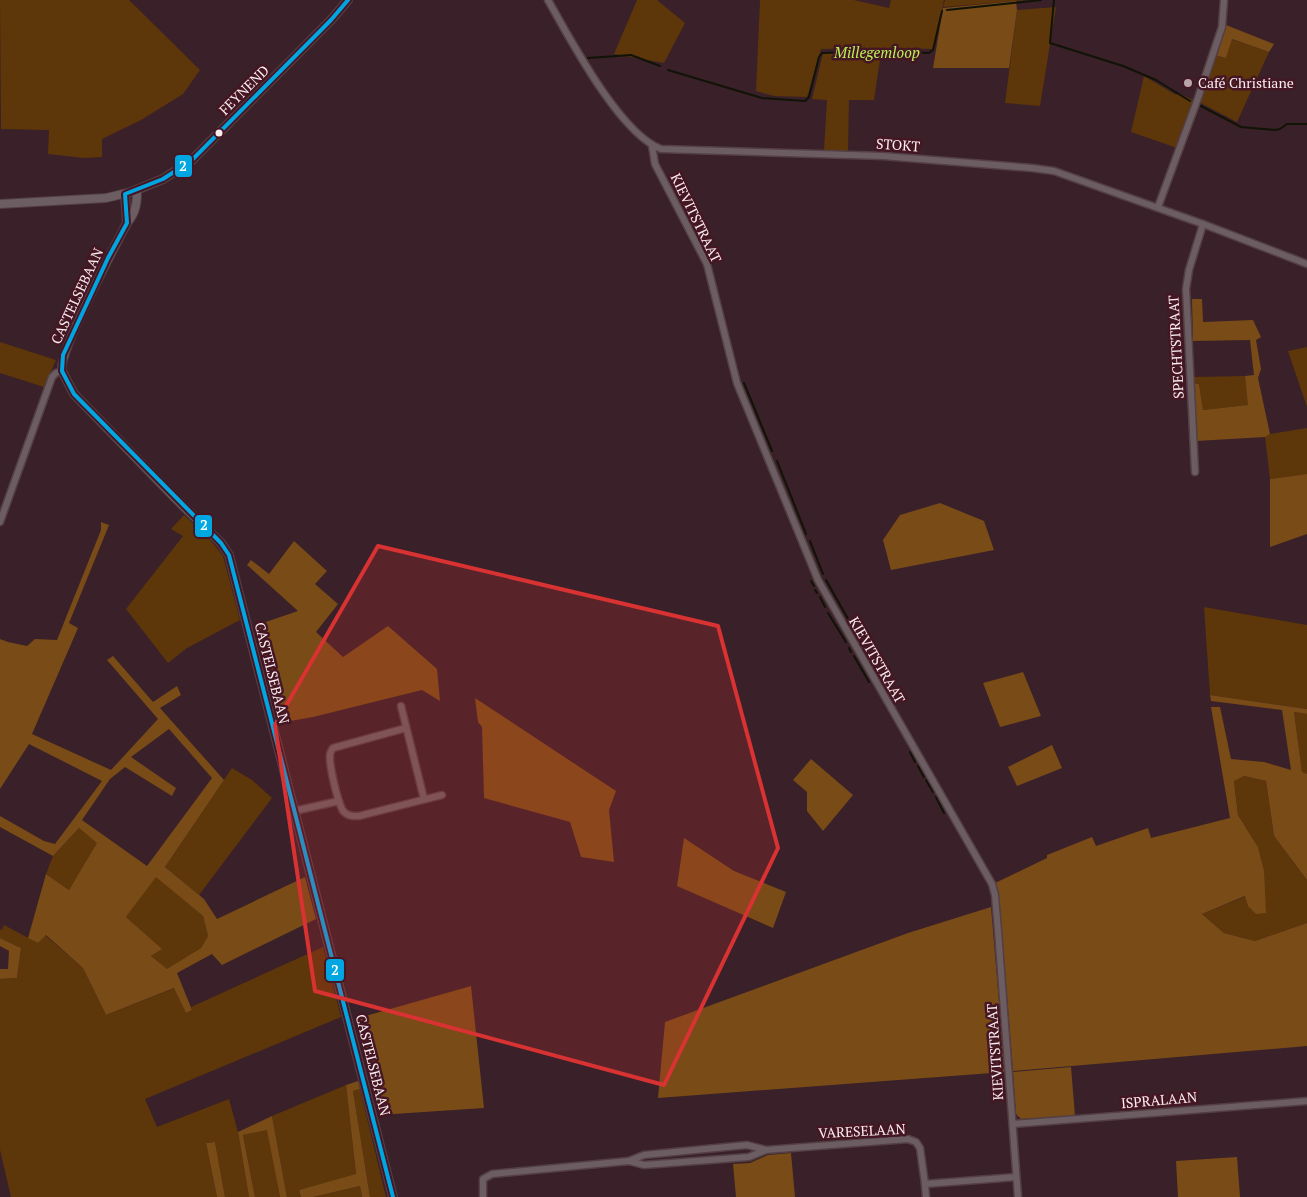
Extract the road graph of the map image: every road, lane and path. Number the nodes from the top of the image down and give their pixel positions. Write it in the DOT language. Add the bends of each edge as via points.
graph roads {
  1 [pos="348,0"];
  2 [pos="548,0"];
  3 [pos="1224,0"];
  4 [pos="652,146"];
  5 [pos="138,190"];
  6 [pos="125,194"];
  7 [pos="0,204"];
  8 [pos="1158,207"];
  9 [pos="126,223"];
  10 [pos="1203,224"];
  11 [pos="1307,264"];
  12 [pos="62,371"];
  13 [pos="1195,472"];
  14 [pos="0,522"];
  15 [pos="401,706"];
  16 [pos="406,728"];
  17 [pos="442,795"];
  18 [pos="424,799"];
  19 [pos="339,801"];
  20 [pos="294,811"];
  21 [pos="1307,1101"];
  22 [pos="1013,1124"];
  23 [pos="766,1150"];
  24 [pos="629,1161"];
  25 [pos="1016,1177"];
  26 [pos="925,1184"];
  27 [pos="394,1197"];
  28 [pos="484,1197"];
  29 [pos="926,1197"];
  30 [pos="1018,1197"];
  1 -- 5 [label="street, FEYNEND" via="191,161"];
  2 -- 4 [label="street" via="604,93 633,130"];
  3 -- 8 [label="street" via="1222,27"];
  4 -- 8 [label="street, STOKT" via="661,149 883,156 1032,168 1054,171"];
  4 -- 22 [label="street, KIEVITSTRAAT" via="655,164 707,264 737,384 818,580 992,884"];
  5 -- 6 [label="street, FEYNEND"];
  5 -- 9 [label="street, CASTELSEBAAN" via="133,217"];
  6 -- 7 [label="street, FEYNEND"];
  6 -- 9 [label="street, CASTELSEBAAN"];
  8 -- 10 [label="street, STOKT"];
  9 -- 12 [label="street, CASTELSEBAAN" via="63,355"];
  10 -- 11 [label="street, STOKT"];
  10 -- 13 [label="street, SPECHTSTRAAT" via="1186,290"];
  12 -- 14 [label="street" via="52,377"];
  12 -- 20 [label="street, CASTELSEBAAN" via="74,394 99,421 227,549"];
  15 -- 16 [label="street"];
  16 -- 18 [label="street"];
  16 -- 19 [label="street" via="332,748 331,762"];
  17 -- 18 [label="street"];
  18 -- 19 [label="street" via="359,816 344,812"];
  19 -- 20 [label="street"];
  20 -- 27 [label="street, CASTELSEBAAN"];
  21 -- 22 [label="street, ISPRALAAN"];
  22 -- 25 [label="street, KIEVITSTRAAT"];
  23 -- 24 [label="street, VARESELAAN" via="747,1145 644,1155"];
  23 -- 24 [label="street, VARESELAAN" via="749,1157 644,1166"];
  23 -- 26 [label="street, VARESELAAN" via="908,1139 920,1148"];
  24 -- 28 [label="street, VARESELAAN" via="492,1174 484,1179"];
  25 -- 26 [label="street"];
  25 -- 30 [label="street, KIEVITSTRAAT"];
  26 -- 29 [label="street, VARESELAAN"];
}
